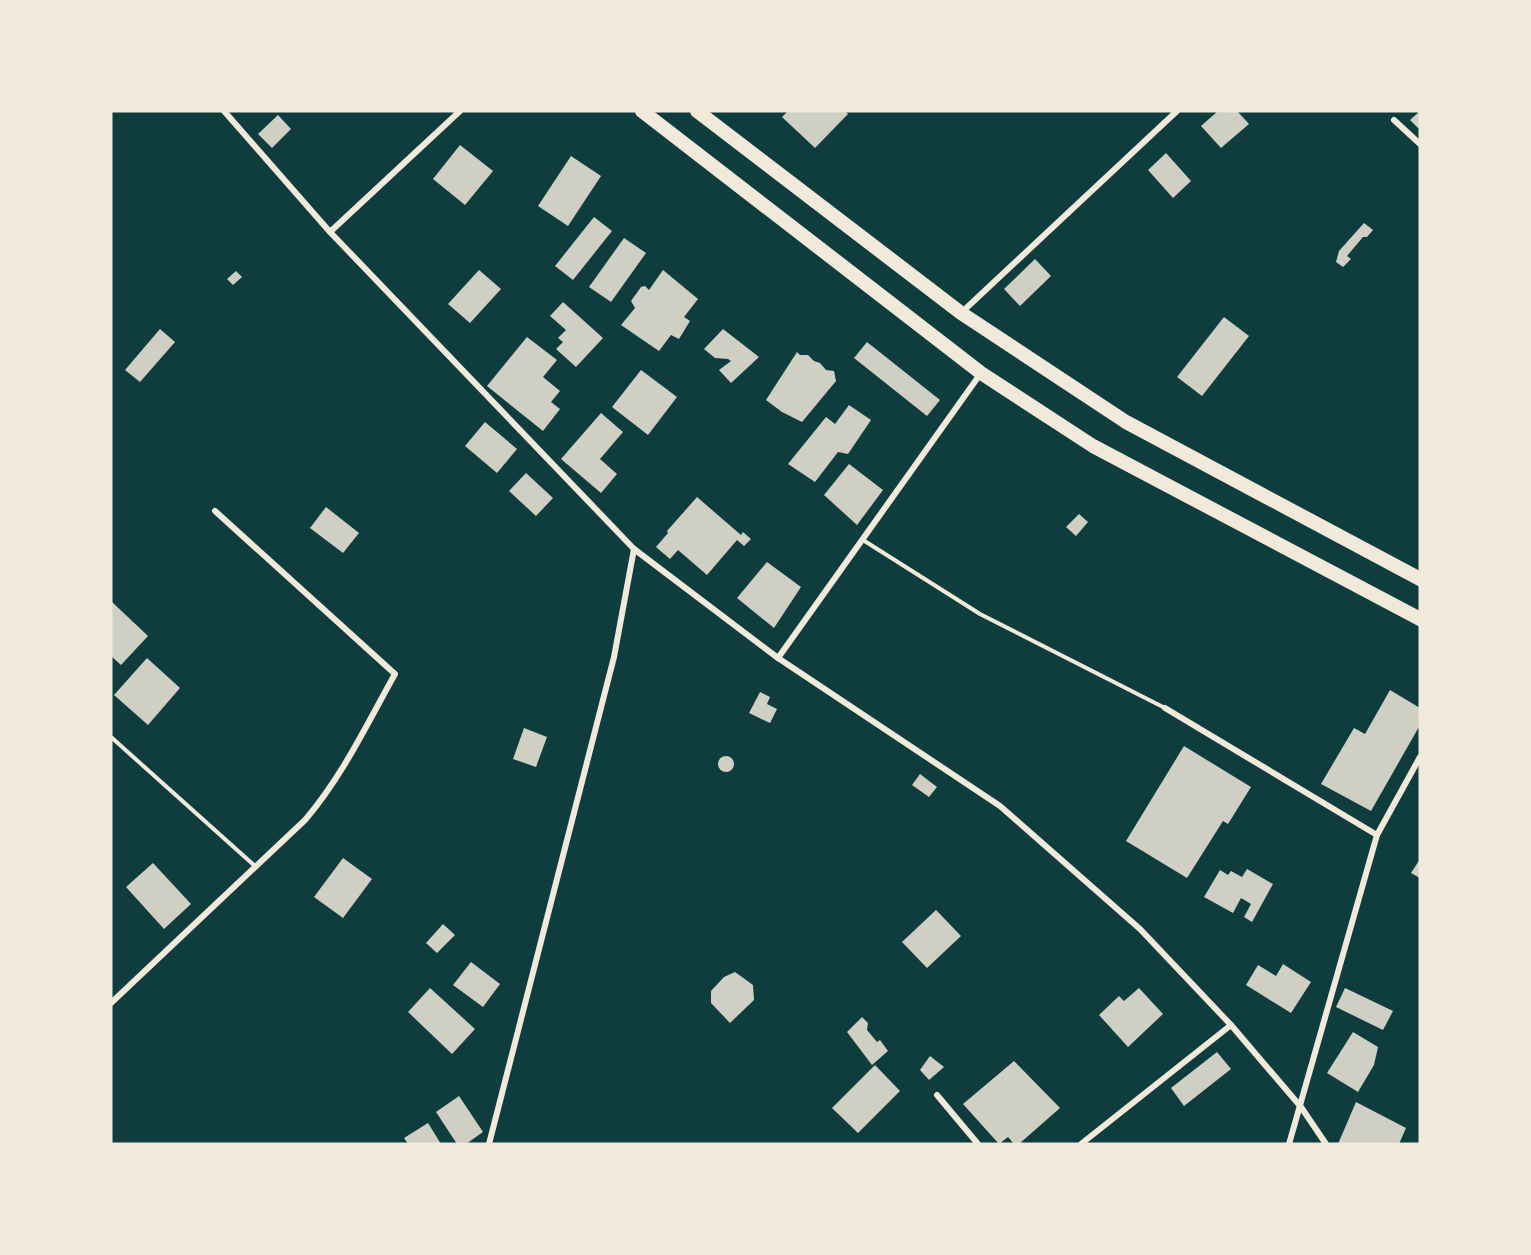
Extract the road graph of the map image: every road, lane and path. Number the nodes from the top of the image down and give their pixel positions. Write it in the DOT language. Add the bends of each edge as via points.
graph roads {
  1 [pos="224,111"];
  2 [pos="460,111"];
  3 [pos="642,111"];
  4 [pos="697,111"];
  5 [pos="1177,111"];
  6 [pos="1394,120"];
  7 [pos="1420,144"];
  8 [pos="330,232"];
  9 [pos="960,313"];
  10 [pos="981,373"];
  11 [pos="215,511"];
  12 [pos="863,540"];
  13 [pos="634,549"];
  14 [pos="1420,579"];
  15 [pos="1420,619"];
  16 [pos="778,658"];
  17 [pos="1165,708"];
  18 [pos="111,737"];
  19 [pos="1420,757"];
  20 [pos="1377,835"];
  21 [pos="256,867"];
  22 [pos="111,1003"];
  23 [pos="1231,1024"];
  24 [pos="938,1095"];
  25 [pos="1301,1107"];
  26 [pos="489,1144"];
  27 [pos="978,1144"];
  28 [pos="1081,1144"];
  29 [pos="1289,1144"];
  30 [pos="1326,1144"];
  1 -- 8 [label="street"];
  2 -- 8 [label="street"];
  3 -- 10 [label="highway"];
  4 -- 9 [label="highway"];
  5 -- 9 [label="street"];
  6 -- 7 [label="street"];
  8 -- 13 [label="street"];
  9 -- 14 [label="highway" via="1126,422"];
  10 -- 12 [label="street"];
  10 -- 15 [label="highway" via="1093,446"];
  11 -- 21 [label="street" via="395,674 321,802"];
  12 -- 16 [label="street"];
  12 -- 17 [label="lane" via="980,614"];
  13 -- 16 [label="street"];
  13 -- 26 [label="street" via="614,657"];
  16 -- 23 [label="street" via="1000,806 1140,929"];
  17 -- 20 [label="street"];
  18 -- 21 [label="lane"];
  19 -- 20 [label="street"];
  20 -- 25 [label="street"];
  21 -- 22 [label="street"];
  23 -- 25 [label="street"];
  23 -- 28 [label="street"];
  24 -- 27 [label="street"];
  25 -- 29 [label="street"];
  25 -- 30 [label="street"];
}
